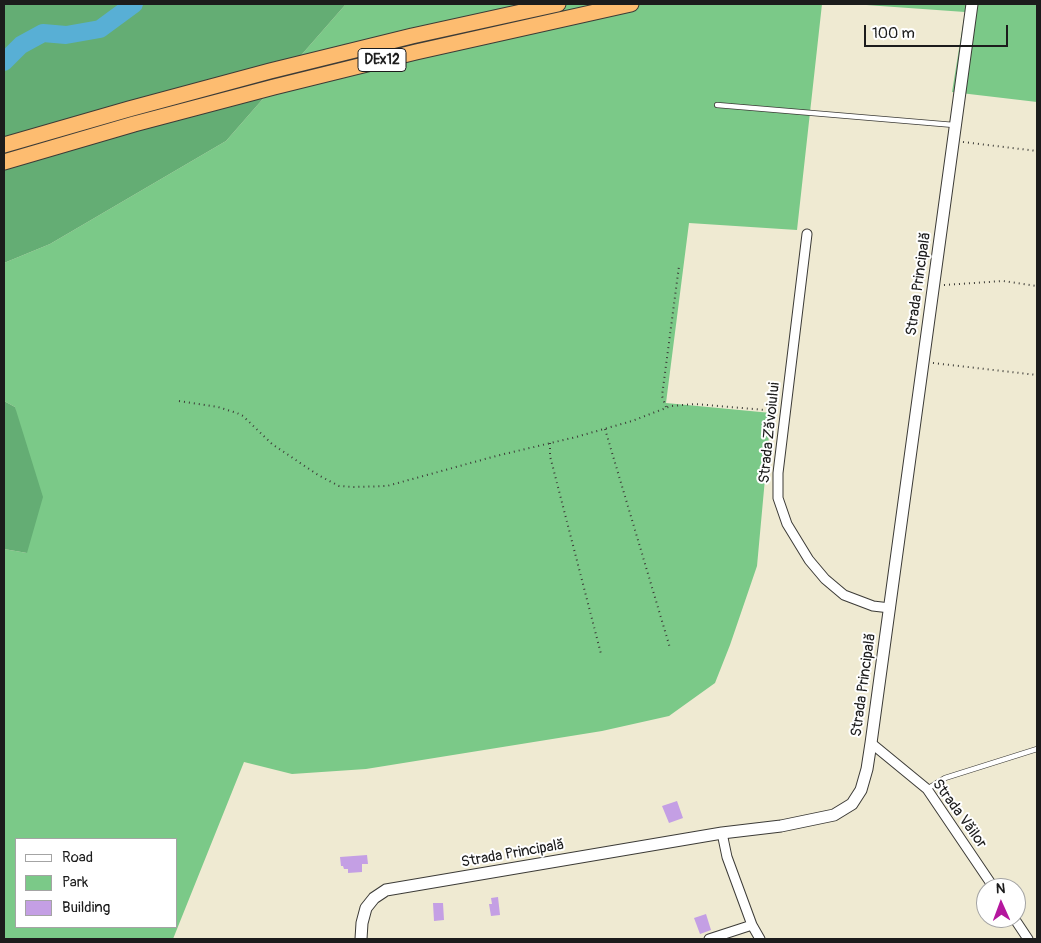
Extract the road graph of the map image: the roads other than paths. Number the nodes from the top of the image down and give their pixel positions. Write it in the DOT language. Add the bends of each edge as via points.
graph roads {
  1 [pos="558,4"];
  2 [pos="631,4"];
  3 [pos="972,4"];
  4 [pos="717,105"];
  5 [pos="956,126"];
  6 [pos="4,145"];
  7 [pos="4,162"];
  8 [pos="807,234"];
  9 [pos="890,608"];
  10 [pos="871,743"];
  11 [pos="1037,749"];
  12 [pos="927,789"];
  13 [pos="722,833"];
  14 [pos="987,878"];
  15 [pos="752,925"];
  16 [pos="1021,928"];
  17 [pos="361,939"];
  18 [pos="709,939"];
  19 [pos="760,939"];
  20 [pos="1028,939"];
  1 -- 6 [label="highway, DEx12" via="270,71"];
  2 -- 7 [label="highway, DEx12" via="274,87"];
  3 -- 5 [label="street, Strada Principală"];
  4 -- 5 [label="lane"];
  5 -- 9 [label="street, Strada Principală"];
  8 -- 9 [label="street, Strada Zăvoiului" via="778,473 778,498 787,524 825,579 844,595"];
  9 -- 10 [label="street, Strada Principală"];
  10 -- 12 [label="street, Strada Văilor"];
  10 -- 13 [label="street, Strada Principală" via="863,783 852,804 834,815"];
  11 -- 12 [label="lane" via="946,778"];
  12 -- 14 [label="street, Strada Văilor"];
  13 -- 15 [label="street" via="727,857"];
  13 -- 17 [label="street, Strada Principală" via="386,890 366,908"];
  15 -- 18 [label="street"];
  15 -- 19 [label="street"];
  16 -- 20 [label="street"];
}
